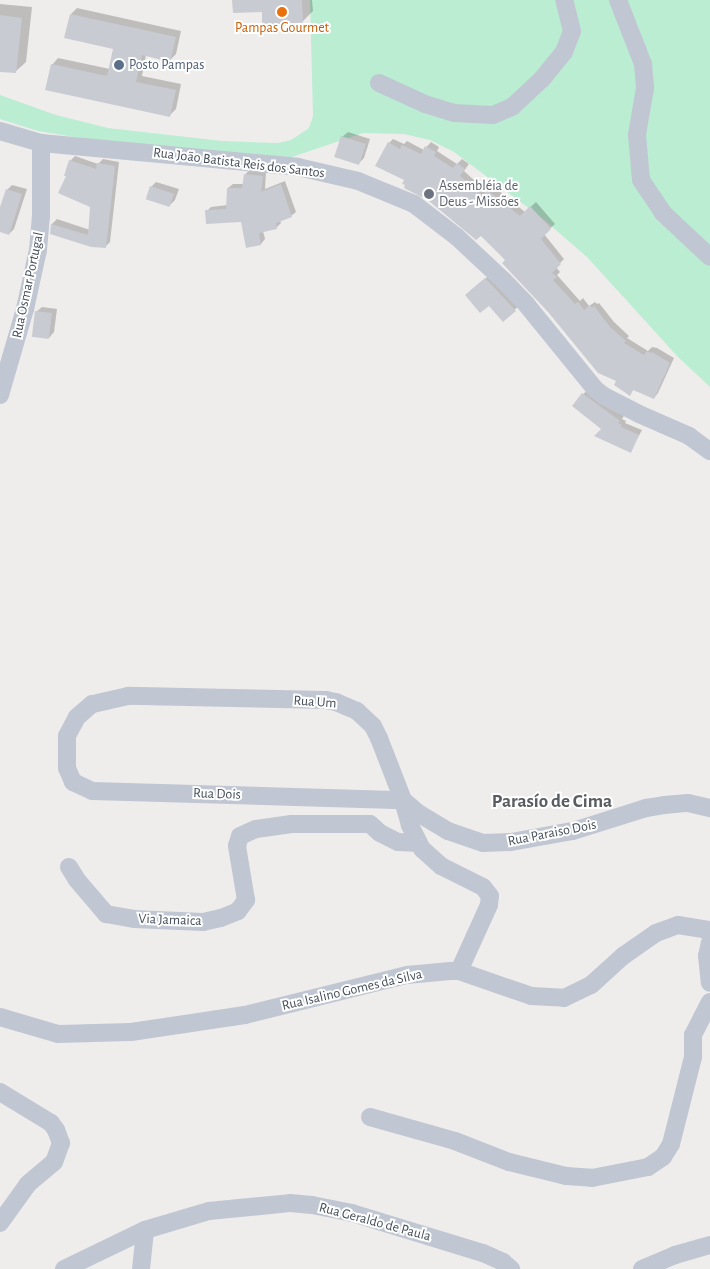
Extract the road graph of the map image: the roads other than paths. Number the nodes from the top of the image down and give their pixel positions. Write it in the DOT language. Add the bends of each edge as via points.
graph roads {
  1 [pos="564,0"];
  2 [pos="618,0"];
  3 [pos="379,82"];
  4 [pos="0,131"];
  5 [pos="41,143"];
  6 [pos="710,257"];
  7 [pos="0,394"];
  8 [pos="710,451"];
  9 [pos="66,744"];
  10 [pos="403,800"];
  11 [pos="710,808"];
  12 [pos="418,843"];
  13 [pos="69,867"];
  14 [pos="710,930"];
  15 [pos="710,942"];
  16 [pos="459,971"];
  17 [pos="710,983"];
  18 [pos="710,1002"];
  19 [pos="0,1017"];
  20 [pos="0,1092"];
  21 [pos="370,1117"];
  22 [pos="0,1223"];
  23 [pos="145,1230"];
  24 [pos="710,1245"];
  25 [pos="64,1269"];
  26 [pos="141,1269"];
  27 [pos="511,1269"];
  28 [pos="642,1269"];
  1 -- 3 [label="street" via="572,31 564,52 542,79 512,107 493,114 454,112 425,104"];
  2 -- 6 [label="street" via="643,64 645,88 637,135 641,180 663,214"];
  4 -- 5 [label="street, Rua João Batista Reis dos Santos"];
  5 -- 7 [label="street, Rua Osmar Portugal" via="38,250"];
  5 -- 8 [label="street, Rua João Batista Reis dos Santos" via="298,168 358,181 414,204 457,237 504,281 595,389 639,414 689,436"];
  9 -- 10 [label="street, Rua Dois" via="66,768 70,778 92,791"];
  9 -- 10 [label="street, Rua Um" via="70,729 81,712 92,704 117,697 336,702 357,711 373,726"];
  10 -- 11 [label="street, Rua Paraiso Dois" via="448,832 483,843 511,842 563,832 664,805 688,803"];
  10 -- 12 [label="street, Rua Um"];
  12 -- 13 [label="street, Via Jamaica" via="398,842 370,824 292,824 256,829 240,836 237,846 246,900 238,911 203,922 134,919 106,914"];
  12 -- 16 [label="street, Rua Um" via="432,860 483,887 490,896"];
  14 -- 16 [label="street, Rua Isalino Gomes da Silva" via="678,925 656,933 623,956 591,985 564,998 531,996"];
  15 -- 17 [label="street" via="707,956"];
  16 -- 19 [label="street, Rua Isalino Gomes da Silva" via="407,976 245,1016 131,1032 58,1034"];
  18 -- 21 [label="street" via="693,1035 693,1057 671,1144 663,1157 648,1167 600,1176 566,1176 510,1162 455,1141"];
  20 -- 22 [label="street" via="51,1123 61,1143 58,1157 28,1184"];
  23 -- 25 [label="street, Rua Geraldo de Paula"];
  23 -- 26 [label="street"];
  23 -- 27 [label="street, Rua Geraldo de Paula" via="209,1211 264,1205 312,1205 483,1253"];
  24 -- 28 [label="street"];
}
